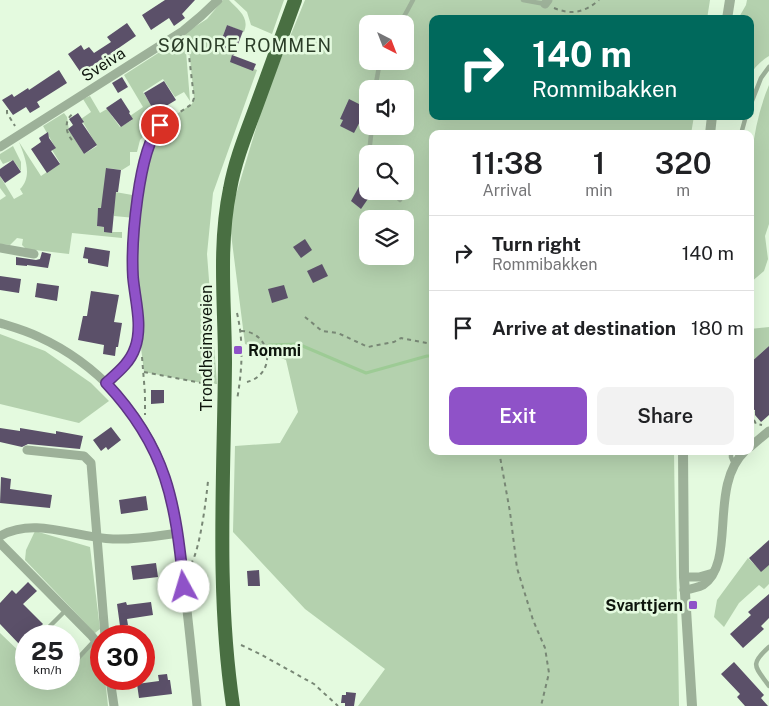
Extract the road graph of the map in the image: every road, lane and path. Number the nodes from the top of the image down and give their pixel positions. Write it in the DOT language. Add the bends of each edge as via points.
graph roads {
  1 [pos="218,0"];
  2 [pos="295,0"];
  3 [pos="413,0"];
  4 [pos="523,0"];
  5 [pos="599,0"];
  6 [pos="730,0"];
  7 [pos="546,2"];
  8 [pos="405,15"];
  9 [pos="728,15"];
  10 [pos="183,31"];
  11 [pos="769,67"];
  12 [pos="754,96"];
  13 [pos="7,110"];
  14 [pos="74,113"];
  15 [pos="166,121"];
  16 [pos="20,134"];
  17 [pos="72,140"];
  18 [pos="0,147"];
  19 [pos="0,248"];
  20 [pos="34,254"];
  21 [pos="236,308"];
  22 [pos="305,317"];
  23 [pos="0,323"];
  24 [pos="241,331"];
  25 [pos="138,336"];
  26 [pos="429,343"];
  27 [pos="144,372"];
  28 [pos="247,382"];
  29 [pos="106,383"];
  30 [pos="207,384"];
  31 [pos="237,402"];
  32 [pos="145,417"];
  33 [pos="754,420"];
  34 [pos="768,428"];
  35 [pos="754,443"];
  36 [pos="27,450"];
  37 [pos="500,455"];
  38 [pos="683,455"];
  39 [pos="731,455"];
  40 [pos="742,455"];
  41 [pos="734,464"];
  42 [pos="208,482"];
  43 [pos="178,533"];
  44 [pos="0,536"];
  45 [pos="98,538"];
  46 [pos="0,543"];
  47 [pos="189,567"];
  48 [pos="713,573"];
  49 [pos="684,577"];
  50 [pos="684,590"];
  51 [pos="66,610"];
  52 [pos="51,625"];
  53 [pos="104,625"];
  54 [pos="90,633"];
  55 [pos="241,645"];
  56 [pos="769,647"];
  57 [pos="90,648"];
  58 [pos="80,658"];
  59 [pos="769,686"];
  60 [pos="112,690"];
  61 [pos="114,706"];
  62 [pos="197,706"];
  63 [pos="233,706"];
  64 [pos="338,706"];
  65 [pos="541,706"];
  66 [pos="692,706"];
  1 -- 10 [label="street, Sveiva"];
  2 -- 63 [label="highway, Trondheimsveien" via="234,170 226,206 222,598"];
  3 -- 8 [label="lane"];
  4 -- 7 [label="lane"];
  5 -- 7 [label="path" via="576,13"];
  6 -- 9 [label="street"];
  10 -- 15 [label="path" via="189,49 194,98 192,104"];
  10 -- 16 [label="street, Sveiva"];
  11 -- 12 [label="lane"];
  13 -- 16 [label="path"];
  14 -- 17 [label="path" via="67,124"];
  15 -- 25 [label="street" via="151,140 136,213 132,263"];
  16 -- 18 [label="street, Sveiva"];
  19 -- 20 [label="street"];
  21 -- 24 [label="path"];
  22 -- 26 [label="path" via="322,331 338,333 368,347 402,338"];
  23 -- 29 [label="street" via="60,348"];
  24 -- 28 [label="path" via="257,336 268,355 264,371"];
  24 -- 31 [label="path" via="242,376"];
  25 -- 27 [label="path"];
  25 -- 29 [label="street" via="132,356"];
  27 -- 30 [label="path"];
  27 -- 32 [label="path"];
  29 -- 43 [label="street" via="134,415 158,457"];
  33 -- 34 [label="path" via="756,424"];
  34 -- 35 [label="street"];
  36 -- 45 [label="street" via="88,459"];
  37 -- 65 [label="path" via="517,568 545,648 549,673"];
  38 -- 49 [label="street"];
  39 -- 41 [label="lane"];
  40 -- 41 [label="street"];
  41 -- 48 [label="street" via="727,484 720,551"];
  42 -- 47 [label="path" via="195,556"];
  43 -- 45 [label="street" via="127,539"];
  43 -- 62 [label="street"];
  44 -- 45 [label="street" via="26,527"];
  45 -- 53 [label="street"];
  46 -- 51 [label="street"];
  48 -- 49 [label="street"];
  48 -- 50 [label="street" via="702,586"];
  49 -- 50 [label="street"];
  50 -- 66 [label="street"];
  51 -- 52 [label="lane"];
  51 -- 54 [label="street"];
  55 -- 64 [label="path" via="314,684"];
  56 -- 59 [label="lane" via="756,664"];
  57 -- 58 [label="lane"];
  60 -- 61 [label="street"];
}
